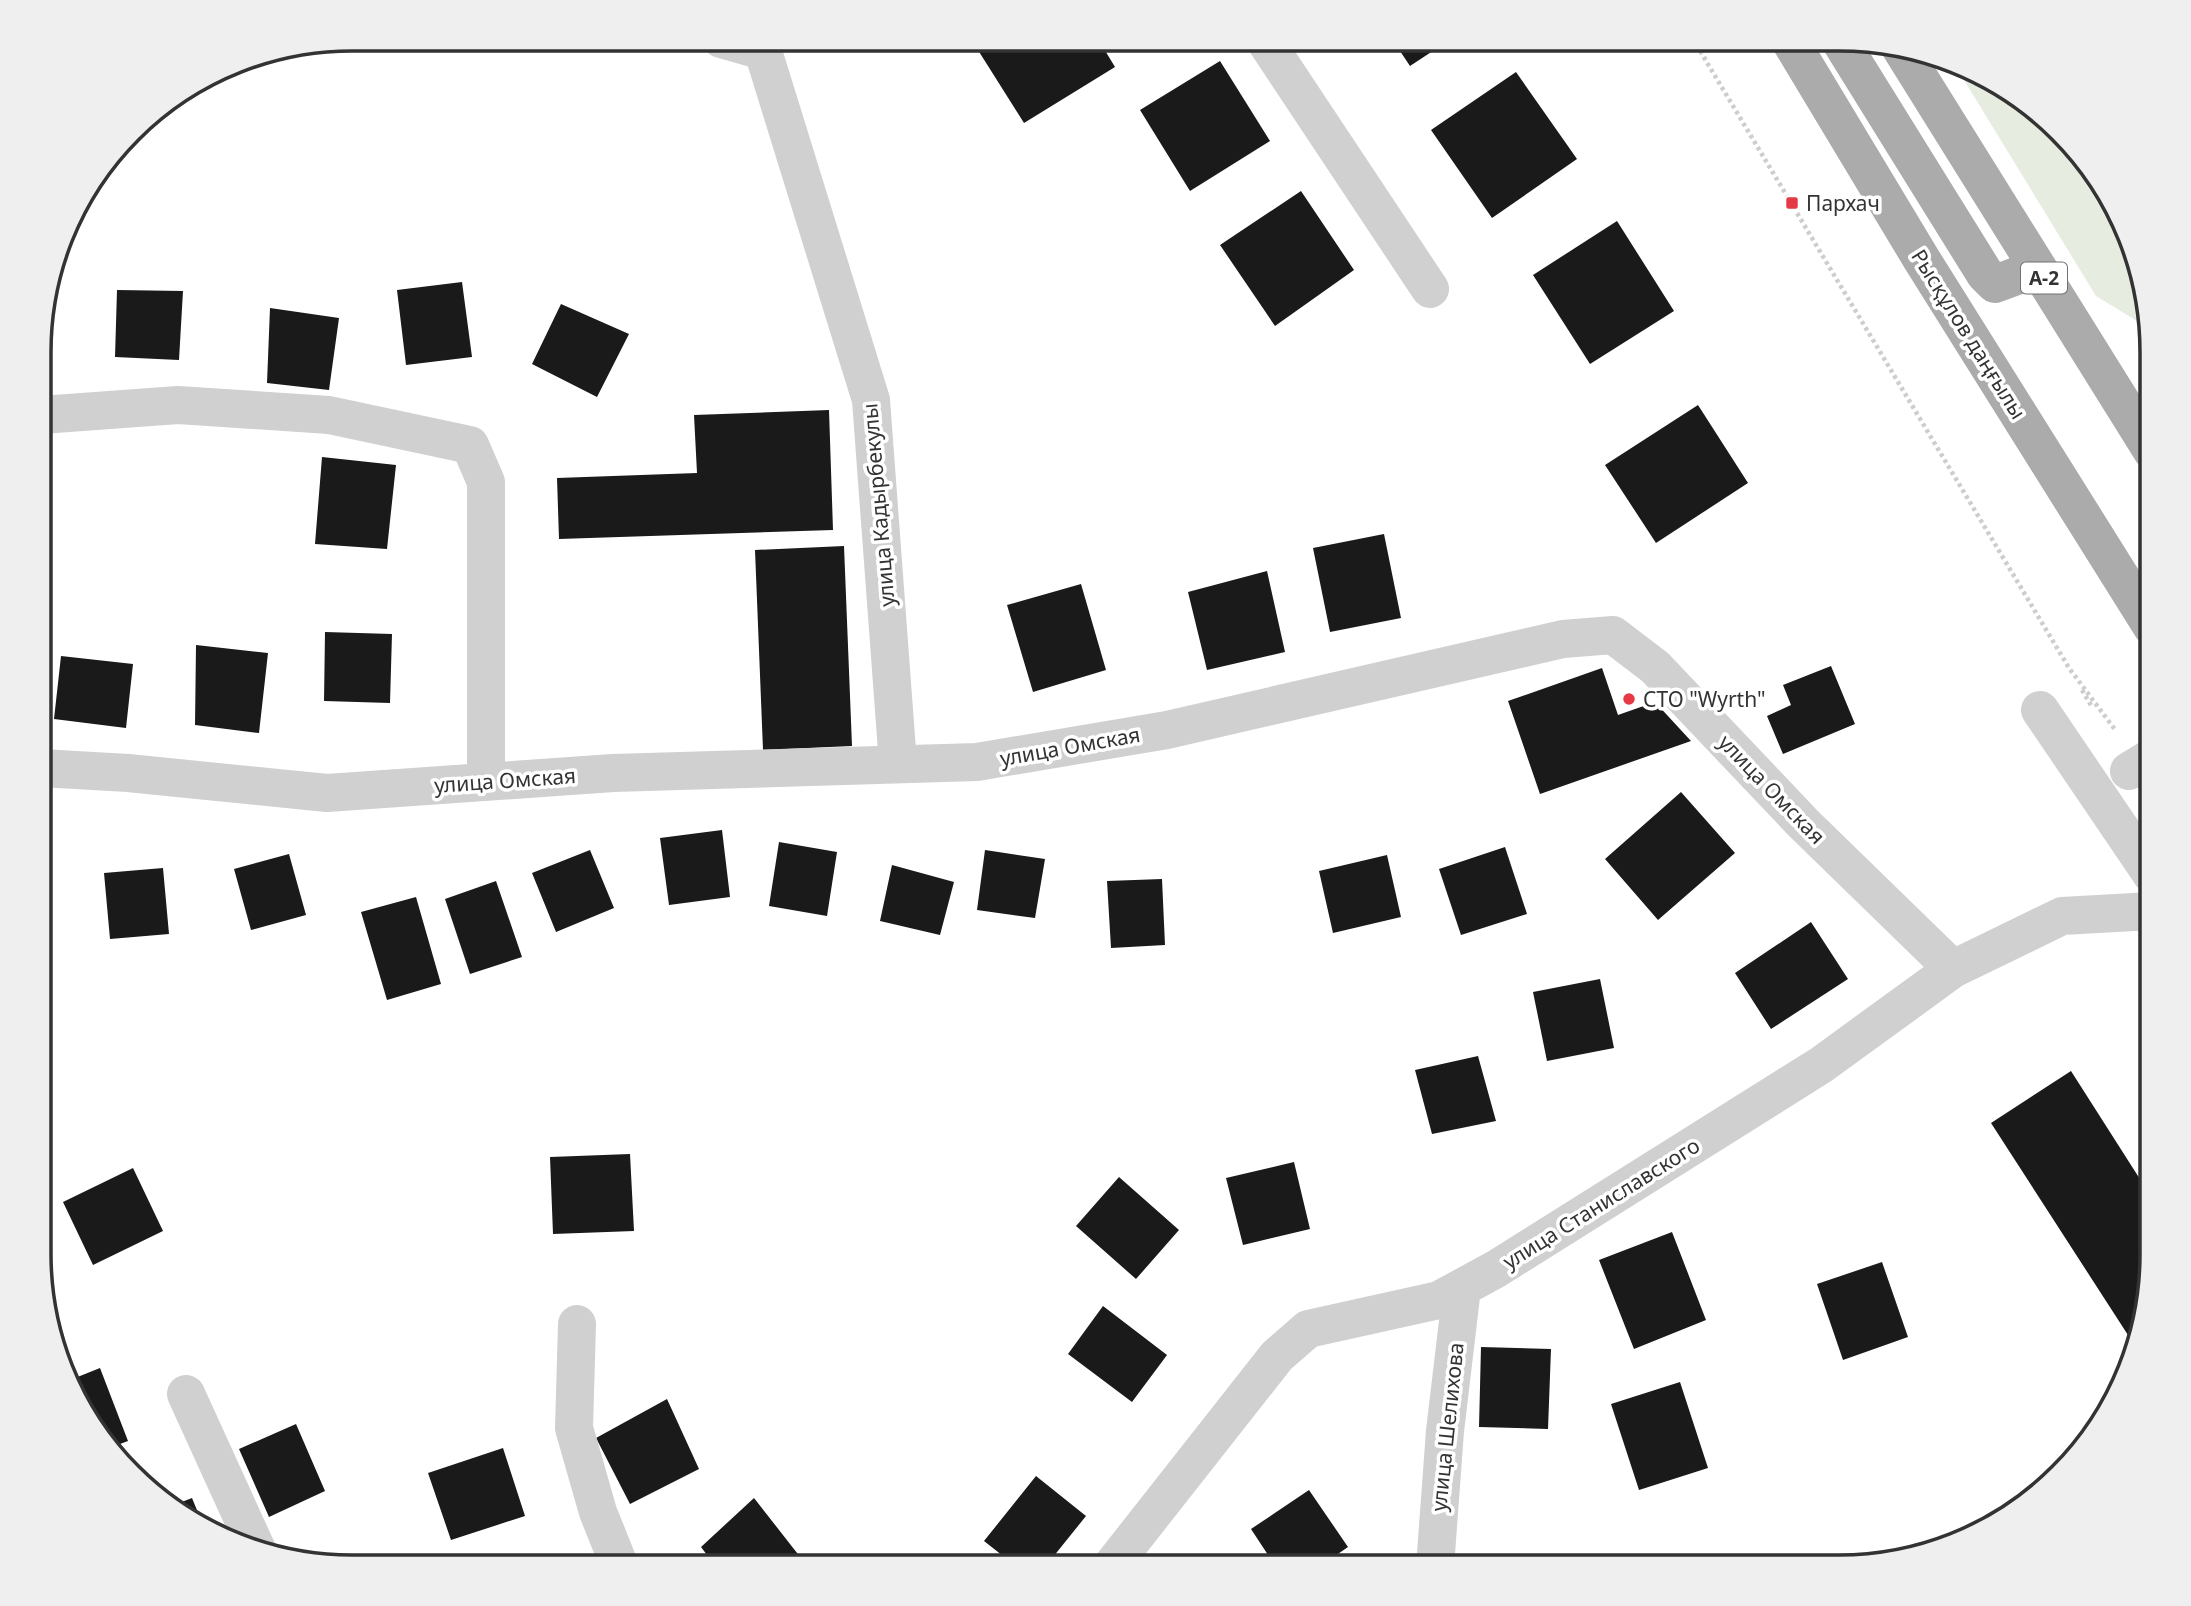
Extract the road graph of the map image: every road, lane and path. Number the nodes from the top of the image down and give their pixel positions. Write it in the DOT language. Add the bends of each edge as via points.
graph roads {
  1 [pos="763,51"];
  2 [pos="1272,51"];
  3 [pos="1700,51"];
  4 [pos="1796,51"];
  5 [pos="1846,51"];
  6 [pos="1907,59"];
  7 [pos="2038,268"];
  8 [pos="1430,289"];
  9 [pos="51,414"];
  10 [pos="2140,432"];
  11 [pos="2140,608"];
  12 [pos="2040,710"];
  13 [pos="2134,755"];
  14 [pos="898,764"];
  15 [pos="51,769"];
  16 [pos="486,782"];
  17 [pos="2140,857"];
  18 [pos="2140,912"];
  19 [pos="1954,969"];
  20 [pos="1462,1288"];
  21 [pos="577,1324"];
  22 [pos="186,1394"];
  23 [pos="251,1538"];
  24 [pos="615,1555"];
  25 [pos="1120,1555"];
  26 [pos="1436,1555"];
  1 -- 14 [label="street, улица Кадырбекулы" via="871,400"];
  2 -- 8 [label="street"];
  3 -- 13 [label="path" via="2069,667"];
  4 -- 11 [label="main road, Рысқұлов даңғылы"];
  5 -- 7 [label="main road" via="1985,274 1994,284"];
  6 -- 7 [label="main road, A-2"];
  7 -- 10 [label="main road, A-2"];
  9 -- 16 [label="street" via="178,405 329,415 470,445 486,482"];
  12 -- 17 [label="street"];
  14 -- 16 [label="street, улица Омская"];
  14 -- 19 [label="street, улица Омская" via="977,761 1167,730 1563,639 1613,635 1655,667 1802,823"];
  15 -- 16 [label="street, улица Омская" via="327,793"];
  18 -- 19 [label="street, улица Станиславского" via="2062,916"];
  19 -- 20 [label="street, улица Станиславского" via="1821,1065"];
  20 -- 25 [label="street, улица Станиславского" via="1440,1300 1308,1329 1277,1356"];
  20 -- 26 [label="street, улица Шелихова"];
  21 -- 24 [label="street" via="573,1428"];
  22 -- 23 [label="street"];
}
